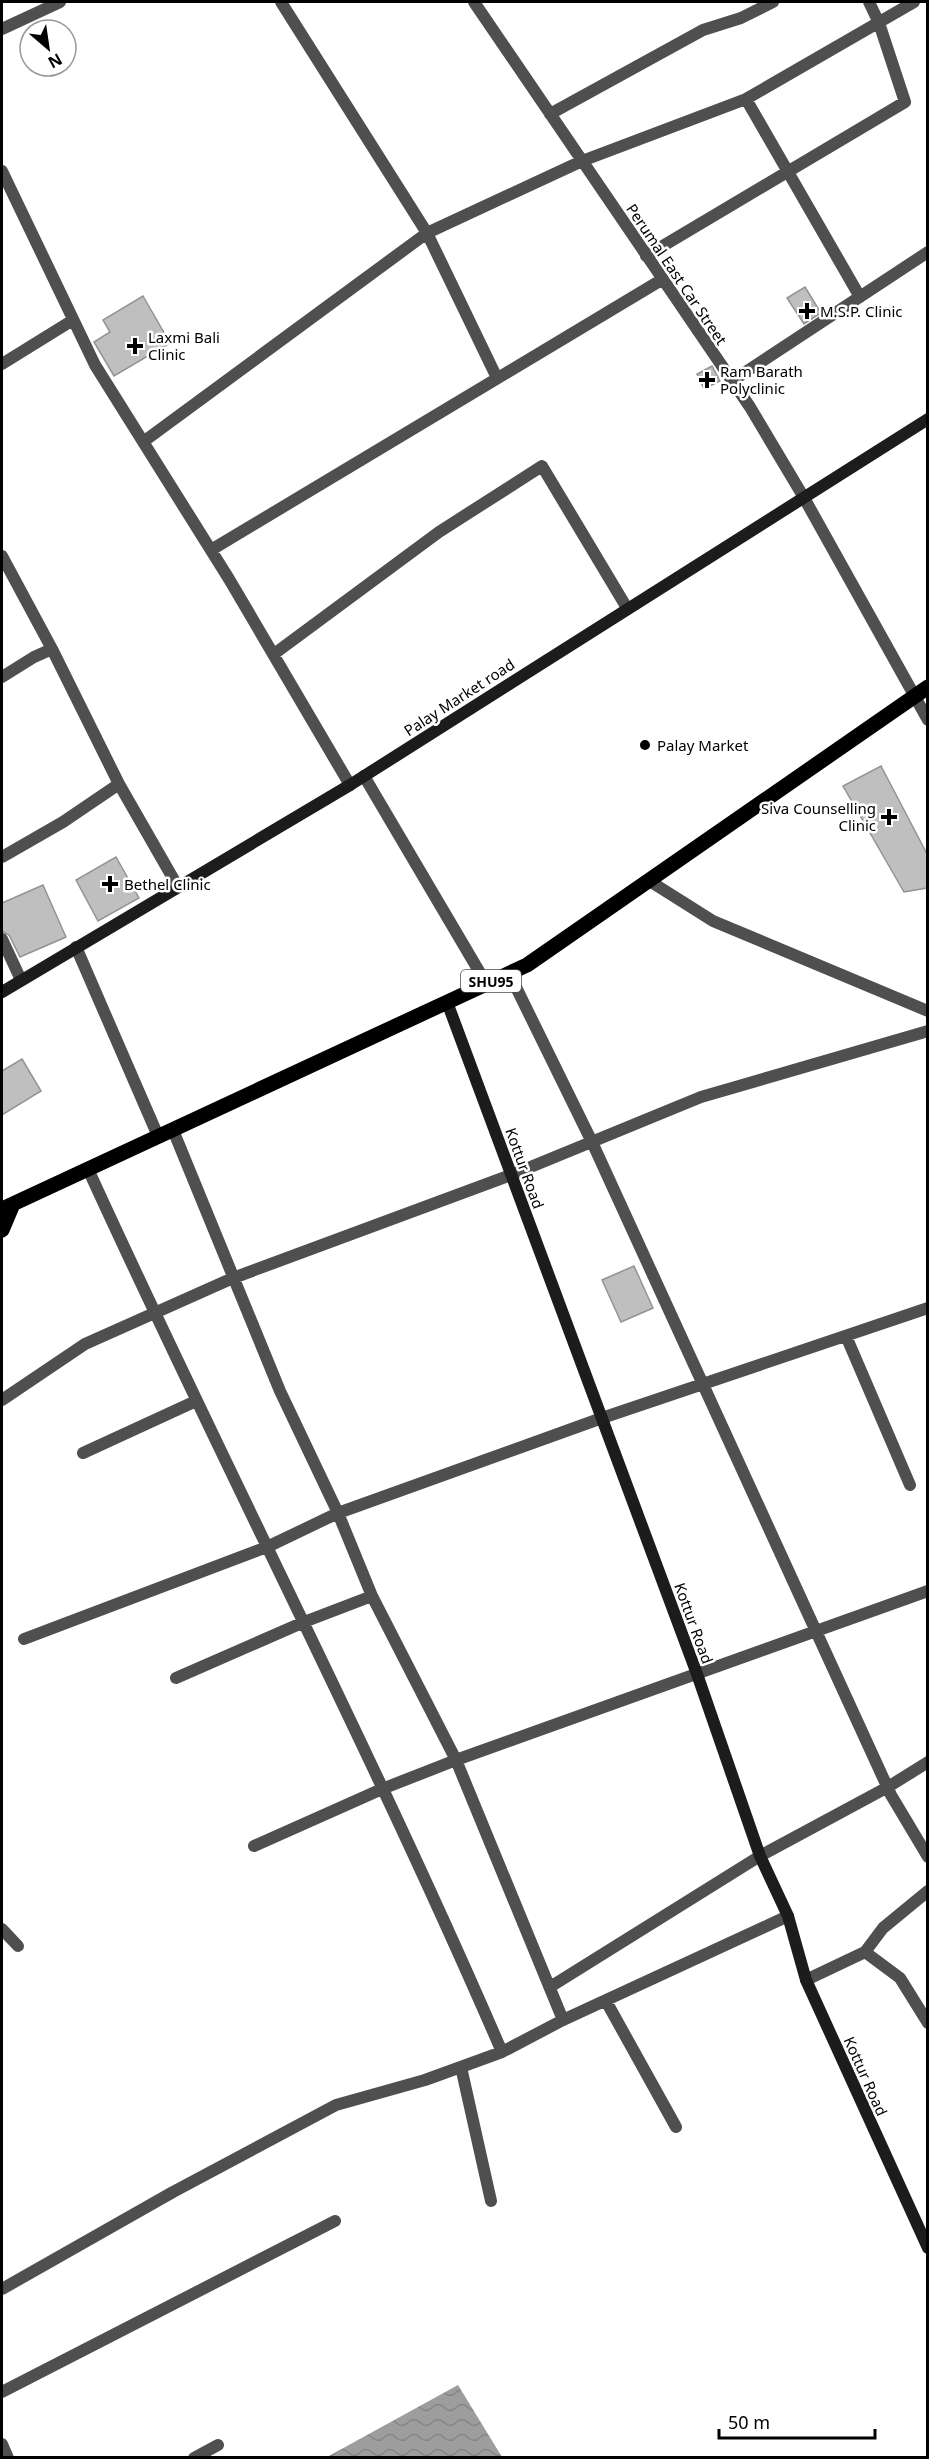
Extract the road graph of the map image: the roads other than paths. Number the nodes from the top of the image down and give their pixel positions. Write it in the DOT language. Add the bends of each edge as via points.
graph roads {
  1 [pos="60,2"];
  2 [pos="281,2"];
  3 [pos="474,2"];
  4 [pos="773,2"];
  5 [pos="869,2"];
  6 [pos="914,2"];
  7 [pos="879,23"];
  8 [pos="2,29"];
  9 [pos="746,99"];
  10 [pos="550,114"];
  11 [pos="582,161"];
  12 [pos="2,171"];
  13 [pos="788,171"];
  14 [pos="427,233"];
  15 [pos="927,252"];
  16 [pos="646,256"];
  17 [pos="663,279"];
  18 [pos="860,297"];
  19 [pos="73,320"];
  20 [pos="2,364"];
  21 [pos="497,378"];
  22 [pos="732,381"];
  23 [pos="927,419"];
  24 [pos="143,442"];
  25 [pos="803,496"];
  26 [pos="211,550"];
  27 [pos="2,556"];
  28 [pos="627,608"];
  29 [pos="52,650"];
  30 [pos="273,654"];
  31 [pos="2,677"];
  32 [pos="927,687"];
  33 [pos="913,697"];
  34 [pos="927,720"];
  35 [pos="364,776"];
  36 [pos="120,784"];
  37 [pos="350,785"];
  38 [pos="2,857"];
  39 [pos="648,880"];
  40 [pos="178,887"];
  41 [pos="2,939"];
  42 [pos="76,947"];
  43 [pos="509,973"];
  44 [pos="21,980"];
  45 [pos="486,983"];
  46 [pos="2,992"];
  47 [pos="447,1002"];
  48 [pos="927,1011"];
  49 [pos="927,1031"];
  50 [pos="172,1130"];
  51 [pos="158,1136"];
  52 [pos="592,1142"];
  53 [pos="88,1169"];
  54 [pos="512,1175"];
  55 [pos="7,1207"];
  56 [pos="2,1230"];
  57 [pos="233,1278"];
  58 [pos="927,1308"];
  59 [pos="154,1314"];
  60 [pos="846,1336"];
  61 [pos="702,1384"];
  62 [pos="2,1400"];
  63 [pos="196,1401"];
  64 [pos="602,1418"];
  65 [pos="83,1453"];
  66 [pos="910,1485"];
  67 [pos="338,1513"];
  68 [pos="267,1547"];
  69 [pos="927,1591"];
  70 [pos="372,1596"];
  71 [pos="304,1622"];
  72 [pos="816,1631"];
  73 [pos="24,1639"];
  74 [pos="697,1674"];
  75 [pos="176,1678"];
  76 [pos="456,1760"];
  77 [pos="927,1762"];
  78 [pos="888,1787"];
  79 [pos="382,1789"];
  80 [pos="254,1846"];
  81 [pos="760,1856"];
  82 [pos="927,1857"];
  83 [pos="927,1891"];
  84 [pos="788,1916"];
  85 [pos="2,1929"];
  86 [pos="18,1946"];
  87 [pos="865,1952"];
  88 [pos="806,1980"];
  89 [pos="550,1987"];
  90 [pos="606,2001"];
  91 [pos="563,2020"];
  92 [pos="927,2023"];
  93 [pos="502,2052"];
  94 [pos="461,2067"];
  95 [pos="676,2127"];
  96 [pos="491,2201"];
  97 [pos="335,2221"];
  98 [pos="927,2248"];
  99 [pos="2,2289"];
  100 [pos="2,2392"];
  101 [pos="2,2444"];
  102 [pos="218,2445"];
  103 [pos="8,2457"];
  104 [pos="194,2457"];
  1 -- 8 [label="street"];
  2 -- 14 [label="street"];
  3 -- 10 [label="street, Perumal East Car Street"];
  4 -- 10 [label="street" via="703,30"];
  5 -- 7 [label="street"];
  6 -- 7 [label="street"];
  7 -- 9 [label="street"];
  7 -- 13 [label="street" via="905,102"];
  9 -- 11 [label="street"];
  9 -- 13 [label="street"];
  10 -- 11 [label="street, Perumal East Car Street"];
  11 -- 14 [label="street"];
  11 -- 16 [label="street, Perumal East Car Street"];
  12 -- 19 [label="street"];
  13 -- 16 [label="street"];
  13 -- 18 [label="street"];
  14 -- 21 [label="street"];
  14 -- 24 [label="street"];
  15 -- 18 [label="street"];
  16 -- 17 [label="street, Perumal East Car Street"];
  17 -- 21 [label="street"];
  17 -- 22 [label="street, Perumal East Car Street"];
  18 -- 22 [label="street"];
  19 -- 20 [label="street"];
  19 -- 24 [label="street" via="95,365"];
  21 -- 26 [label="street"];
  22 -- 25 [label="street, Perumal East Car Street"];
  23 -- 25 [label="street, Palay Market road"];
  24 -- 26 [label="street"];
  25 -- 28 [label="street, Palay Market road"];
  25 -- 33 [label="street, Perumal East Car Street"];
  26 -- 30 [label="street"];
  27 -- 29 [label="street"];
  28 -- 30 [label="street" via="542,466 439,532"];
  28 -- 35 [label="street, Palay Market road"];
  29 -- 31 [label="street"];
  29 -- 36 [label="street"];
  30 -- 37 [label="street"];
  32 -- 33 [label="main road, SHU95"];
  33 -- 34 [label="street, Perumal East Car Street"];
  33 -- 39 [label="main road, SHU95"];
  35 -- 37 [label="street, Palay Market road"];
  35 -- 45 [label="street"];
  36 -- 38 [label="street"];
  36 -- 40 [label="street"];
  37 -- 40 [label="street, Palay Market road"];
  39 -- 43 [label="main road, SHU95" via="527,965"];
  39 -- 48 [label="street" via="713,921"];
  40 -- 42 [label="street, Palay Market road"];
  41 -- 44 [label="street"];
  42 -- 44 [label="street, Palay Market road"];
  42 -- 51 [label="street"];
  43 -- 45 [label="main road, SHU95"];
  43 -- 52 [label="street"];
  44 -- 46 [label="street, Palay Market road"];
  45 -- 47 [label="main road, SHU95"];
  47 -- 50 [label="main road, SHU95"];
  47 -- 54 [label="street, Kottur Road"];
  49 -- 52 [label="street" via="701,1097"];
  50 -- 51 [label="main road, SHU95"];
  50 -- 57 [label="street"];
  51 -- 53 [label="main road, SHU95"];
  52 -- 54 [label="street"];
  52 -- 61 [label="street"];
  53 -- 55 [label="main road, SHU95"];
  53 -- 59 [label="street"];
  54 -- 57 [label="street"];
  54 -- 64 [label="street, Kottur Road"];
  55 -- 56 [label="main road"];
  57 -- 59 [label="street"];
  57 -- 67 [label="street" via="280,1391"];
  58 -- 60 [label="street"];
  59 -- 62 [label="street" via="85,1344"];
  59 -- 63 [label="street"];
  60 -- 61 [label="street"];
  60 -- 66 [label="street"];
  61 -- 64 [label="street"];
  61 -- 72 [label="street"];
  63 -- 65 [label="street"];
  63 -- 68 [label="street"];
  64 -- 67 [label="street"];
  64 -- 74 [label="street, Kottur Road"];
  67 -- 68 [label="street"];
  67 -- 70 [label="street"];
  68 -- 71 [label="street"];
  68 -- 73 [label="street"];
  69 -- 72 [label="street"];
  70 -- 71 [label="street"];
  70 -- 76 [label="street"];
  71 -- 75 [label="street"];
  71 -- 79 [label="street"];
  72 -- 74 [label="street"];
  72 -- 78 [label="street"];
  74 -- 76 [label="street"];
  74 -- 81 [label="street, Kottur Road"];
  76 -- 79 [label="street"];
  76 -- 89 [label="street"];
  77 -- 78 [label="street"];
  78 -- 81 [label="street"];
  78 -- 82 [label="street"];
  79 -- 80 [label="street"];
  79 -- 93 [label="street"];
  81 -- 84 [label="street, Kottur Road"];
  81 -- 89 [label="street"];
  83 -- 87 [label="street" via="883,1928"];
  84 -- 88 [label="street, Kottur Road"];
  84 -- 90 [label="street"];
  85 -- 86 [label="street"];
  87 -- 88 [label="street"];
  87 -- 92 [label="street" via="900,1978"];
  88 -- 98 [label="street, Kottur Road"];
  89 -- 91 [label="street"];
  90 -- 91 [label="street"];
  90 -- 95 [label="street"];
  91 -- 93 [label="street"];
  93 -- 94 [label="street"];
  94 -- 96 [label="street"];
  94 -- 99 [label="street" via="336,2105"];
  97 -- 100 [label="street"];
  101 -- 103 [label="street"];
  102 -- 104 [label="street"];
}
